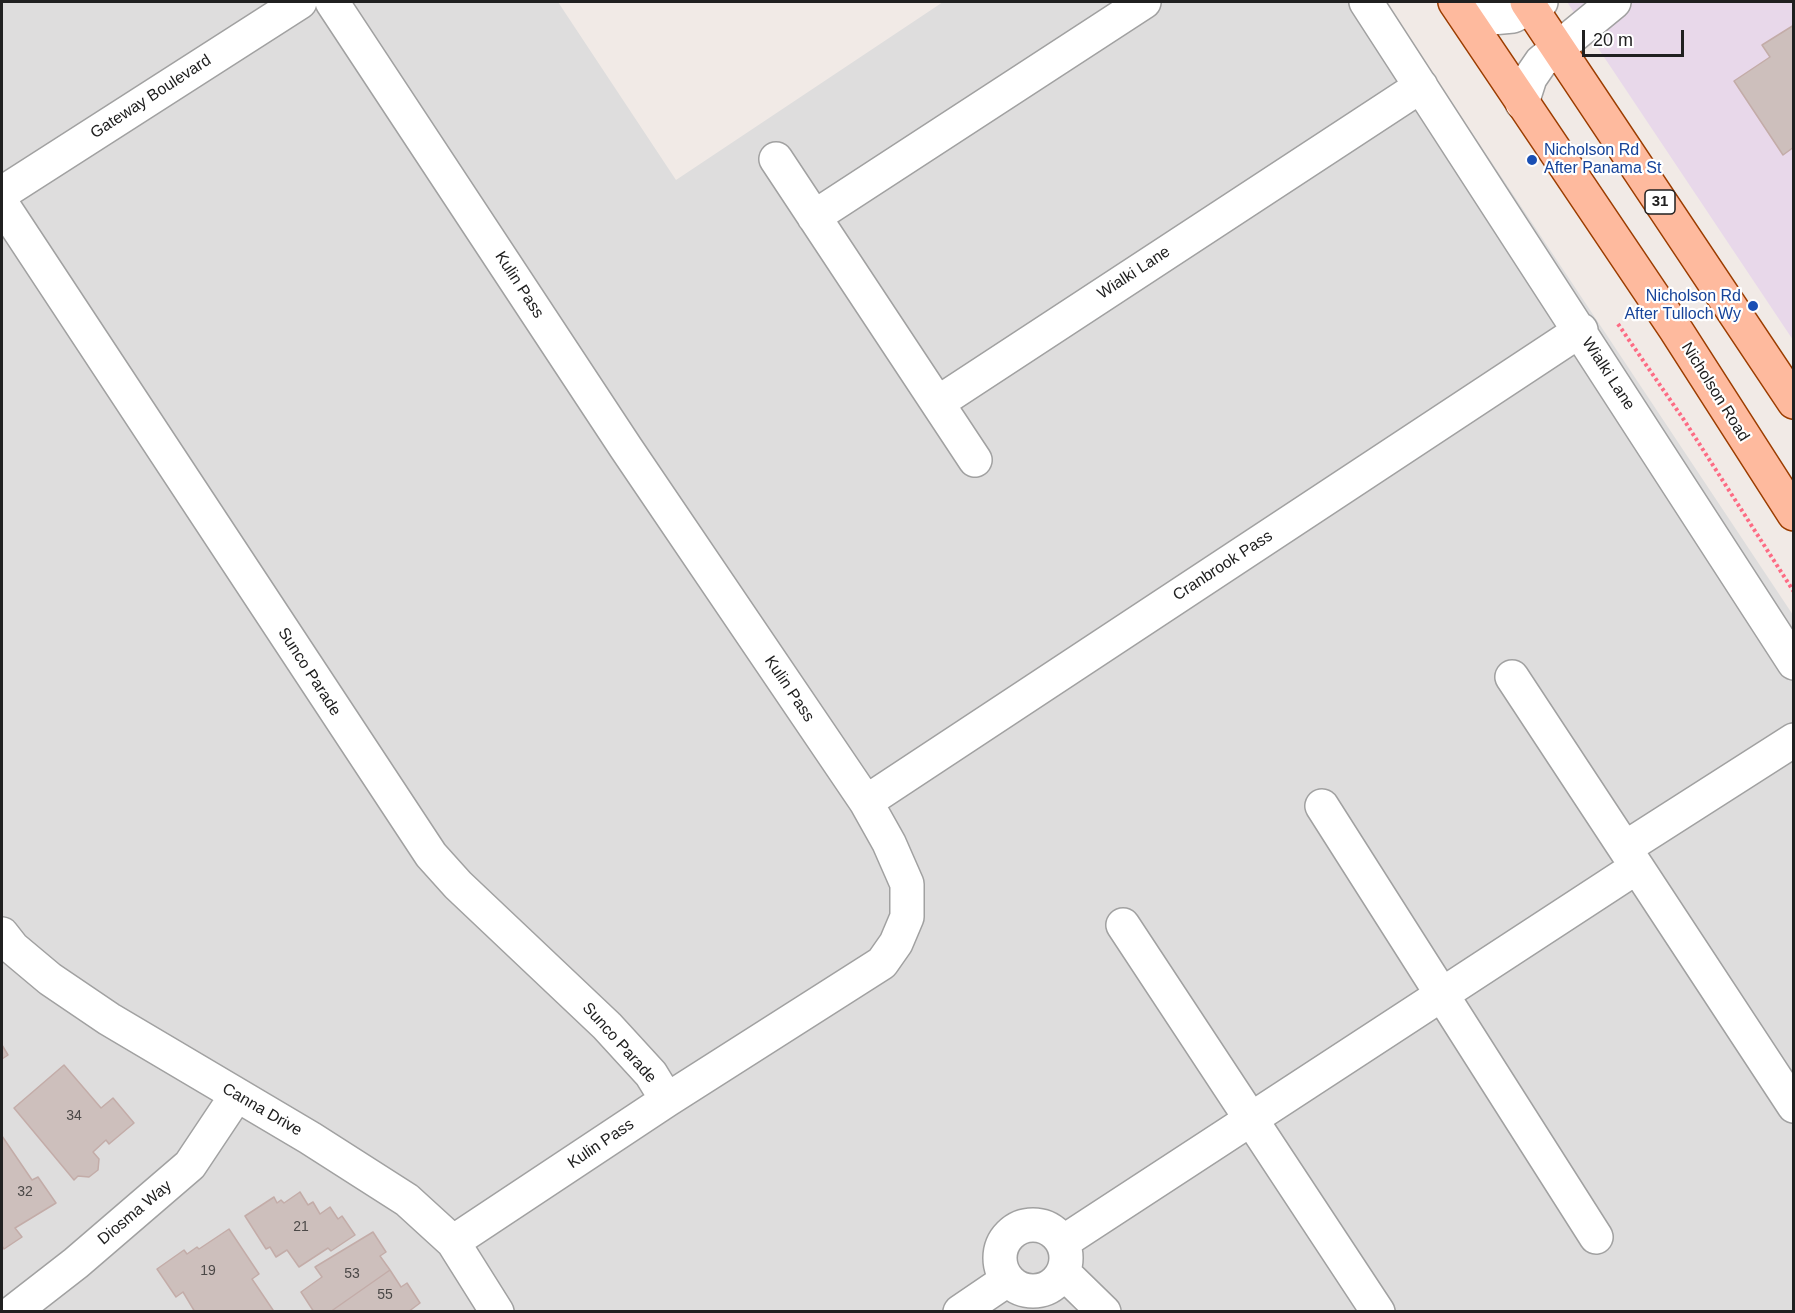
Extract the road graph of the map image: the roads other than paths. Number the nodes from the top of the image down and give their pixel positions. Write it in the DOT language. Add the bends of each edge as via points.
graph roads {
  1 [pos="300,2"];
  2 [pos="332,2"];
  3 [pos="1144,2"];
  4 [pos="1366,2"];
  5 [pos="1614,2"];
  6 [pos="1533,4"];
  7 [pos="1459,7"];
  8 [pos="1558,48"];
  9 [pos="1421,86"];
  10 [pos="1522,103"];
  11 [pos="776,159"];
  12 [pos="2,193"];
  13 [pos="2,204"];
  14 [pos="814,217"];
  15 [pos="1581,330"];
  16 [pos="939,402"];
  17 [pos="1794,402"];
  18 [pos="975,459"];
  19 [pos="1794,514"];
  20 [pos="1794,663"];
  21 [pos="1512,677"];
  22 [pos="1794,740"];
  23 [pos="866,802"];
  24 [pos="1322,806"];
  25 [pos="1631,858"];
  26 [pos="1123,925"];
  27 [pos="2,934"];
  28 [pos="1443,996"];
  29 [pos="236,1096"];
  30 [pos="667,1100"];
  31 [pos="1794,1106"];
  32 [pos="1250,1118"];
  33 [pos="1596,1237"];
  34 [pos="453,1242"];
  35 [pos="1064,1258"];
  36 [pos="1007,1280"];
  37 [pos="14,1311"];
  38 [pos="497,1311"];
  39 [pos="960,1311"];
  40 [pos="1104,1311"];
  41 [pos="1378,1311"];
  1 -- 12 [label="street, Gateway Boulevard"];
  2 -- 23 [label="street, Kulin Pass" via="626,448"];
  3 -- 14 [label="street"];
  4 -- 9 [label="street, Wialki Lane"];
  5 -- 8 [label="street"];
  6 -- 7 [label="street" via="1513,16 1481,19"];
  6 -- 8 [label="main road, 31"];
  7 -- 10 [label="main road, Nicholson Road"];
  8 -- 10 [label="street" via="1530,78"];
  8 -- 17 [label="main road, 31"];
  9 -- 15 [label="street, Wialki Lane"];
  9 -- 16 [label="street, Wialki Lane"];
  10 -- 19 [label="main road, Nicholson Road" via="1676,330"];
  11 -- 14 [label="street"];
  13 -- 30 [label="street, Sunco Parade" via="431,855 607,1026 651,1074"];
  14 -- 16 [label="street"];
  15 -- 20 [label="street, Wialki Lane"];
  15 -- 23 [label="street, Cranbrook Pass"];
  16 -- 18 [label="street"];
  21 -- 25 [label="street"];
  22 -- 25 [label="street"];
  23 -- 30 [label="street, Kulin Pass" via="907,884 907,917 896,943 882,963"];
  24 -- 28 [label="street"];
  25 -- 28 [label="street"];
  25 -- 31 [label="street"];
  26 -- 32 [label="street"];
  27 -- 29 [label="street, Canna Drive" via="50,980"];
  28 -- 32 [label="street"];
  28 -- 33 [label="street"];
  29 -- 34 [label="street, Canna Drive" via="383,1183"];
  29 -- 37 [label="street, Diosma Way" via="190,1165"];
  30 -- 34 [label="street, Kulin Pass"];
  32 -- 35 [label="street"];
  32 -- 41 [label="street"];
  34 -- 38 [label="street, Canna Drive"];
  35 -- 36 [label="street" via="1050,1288 1032,1292"];
  35 -- 36 [label="street" via="1048,1227 1030,1224 1015,1229 1003,1242 1000,1262"];
  35 -- 40 [label="street"];
  36 -- 39 [label="street"];
}
